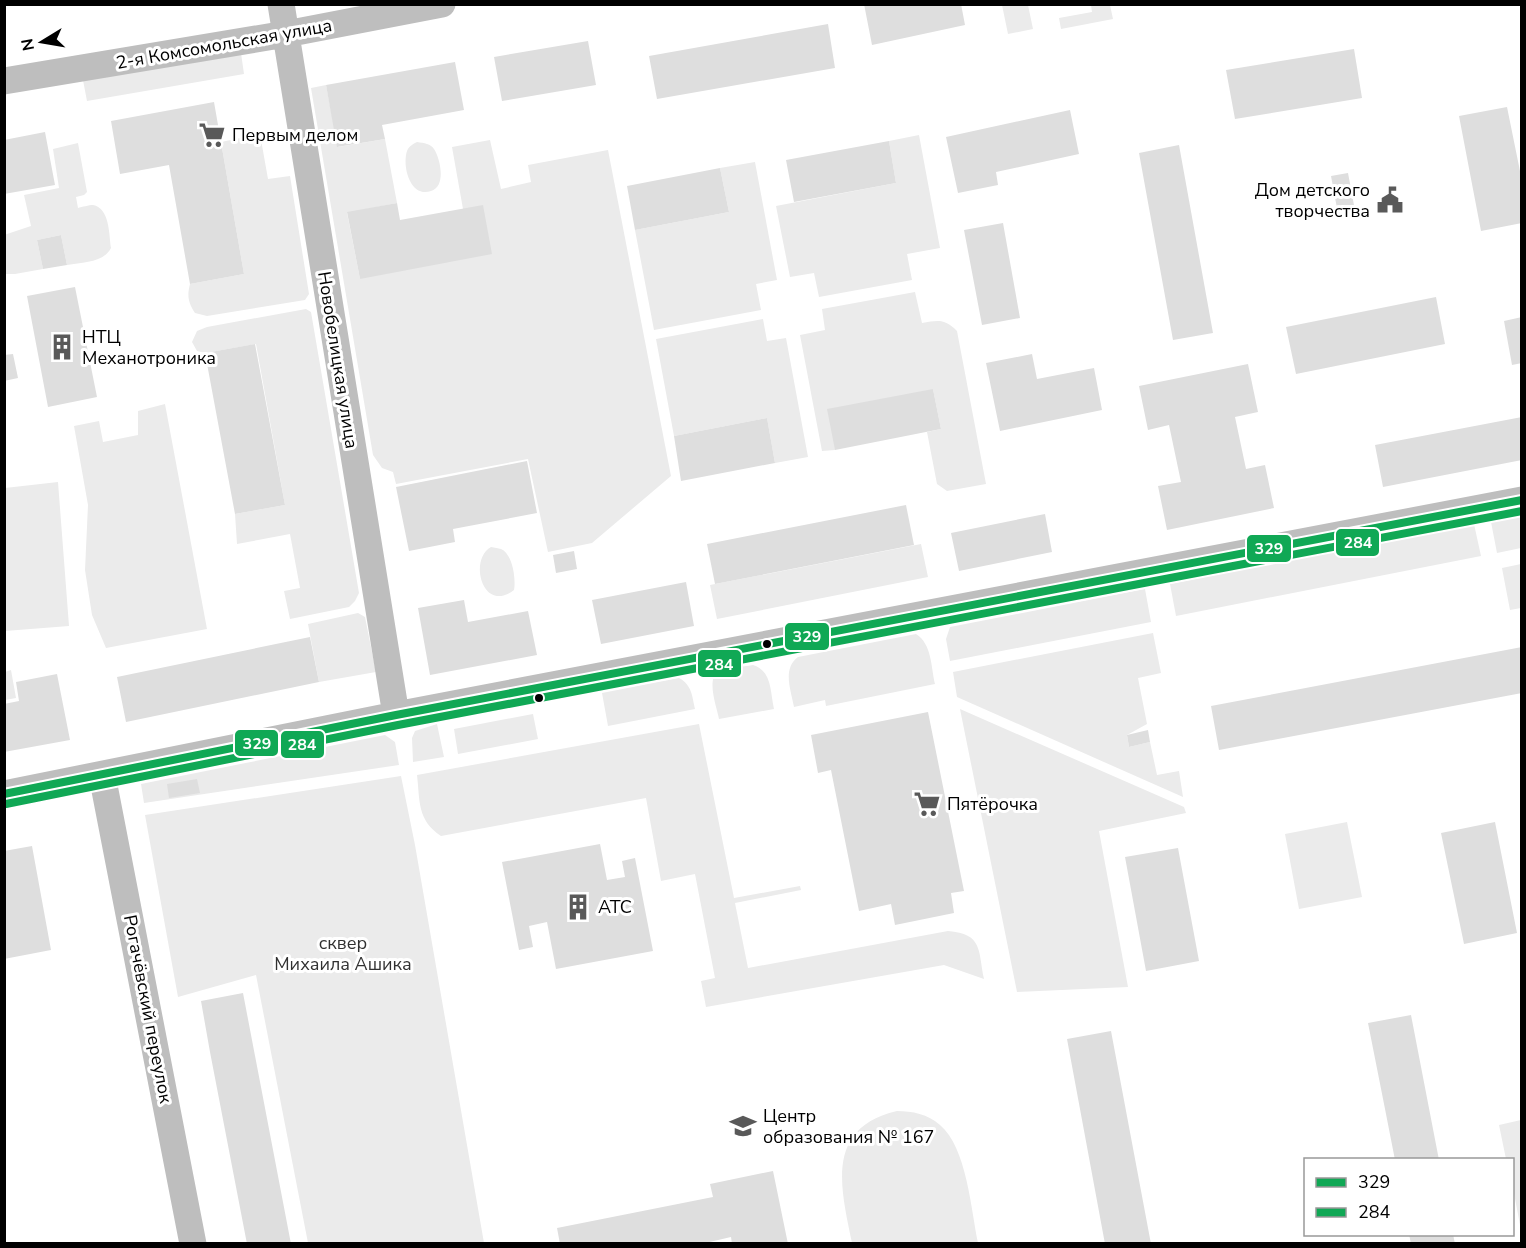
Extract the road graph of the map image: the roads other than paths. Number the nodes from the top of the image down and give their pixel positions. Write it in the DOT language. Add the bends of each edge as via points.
graph roads {
  1 [pos="281,4"];
  2 [pos="442,4"];
  3 [pos="285,34"];
  4 [pos="4,81"];
  5 [pos="1521,500"];
  6 [pos="396,715"];
  7 [pos="102,775"];
  8 [pos="4,794"];
  9 [pos="193,1244"];
  1 -- 3 [label="street, Новобелицкая улица"];
  2 -- 3 [label="street, 2-я Комсомольская улица"];
  3 -- 4 [label="street, 2-я Комсомольская улица"];
  3 -- 6 [label="street, Новобелицкая улица"];
  5 -- 6 [label="street"];
  6 -- 7 [label="street"];
  7 -- 8 [label="street"];
  7 -- 9 [label="street, Рогачёвский переулок"];
}
